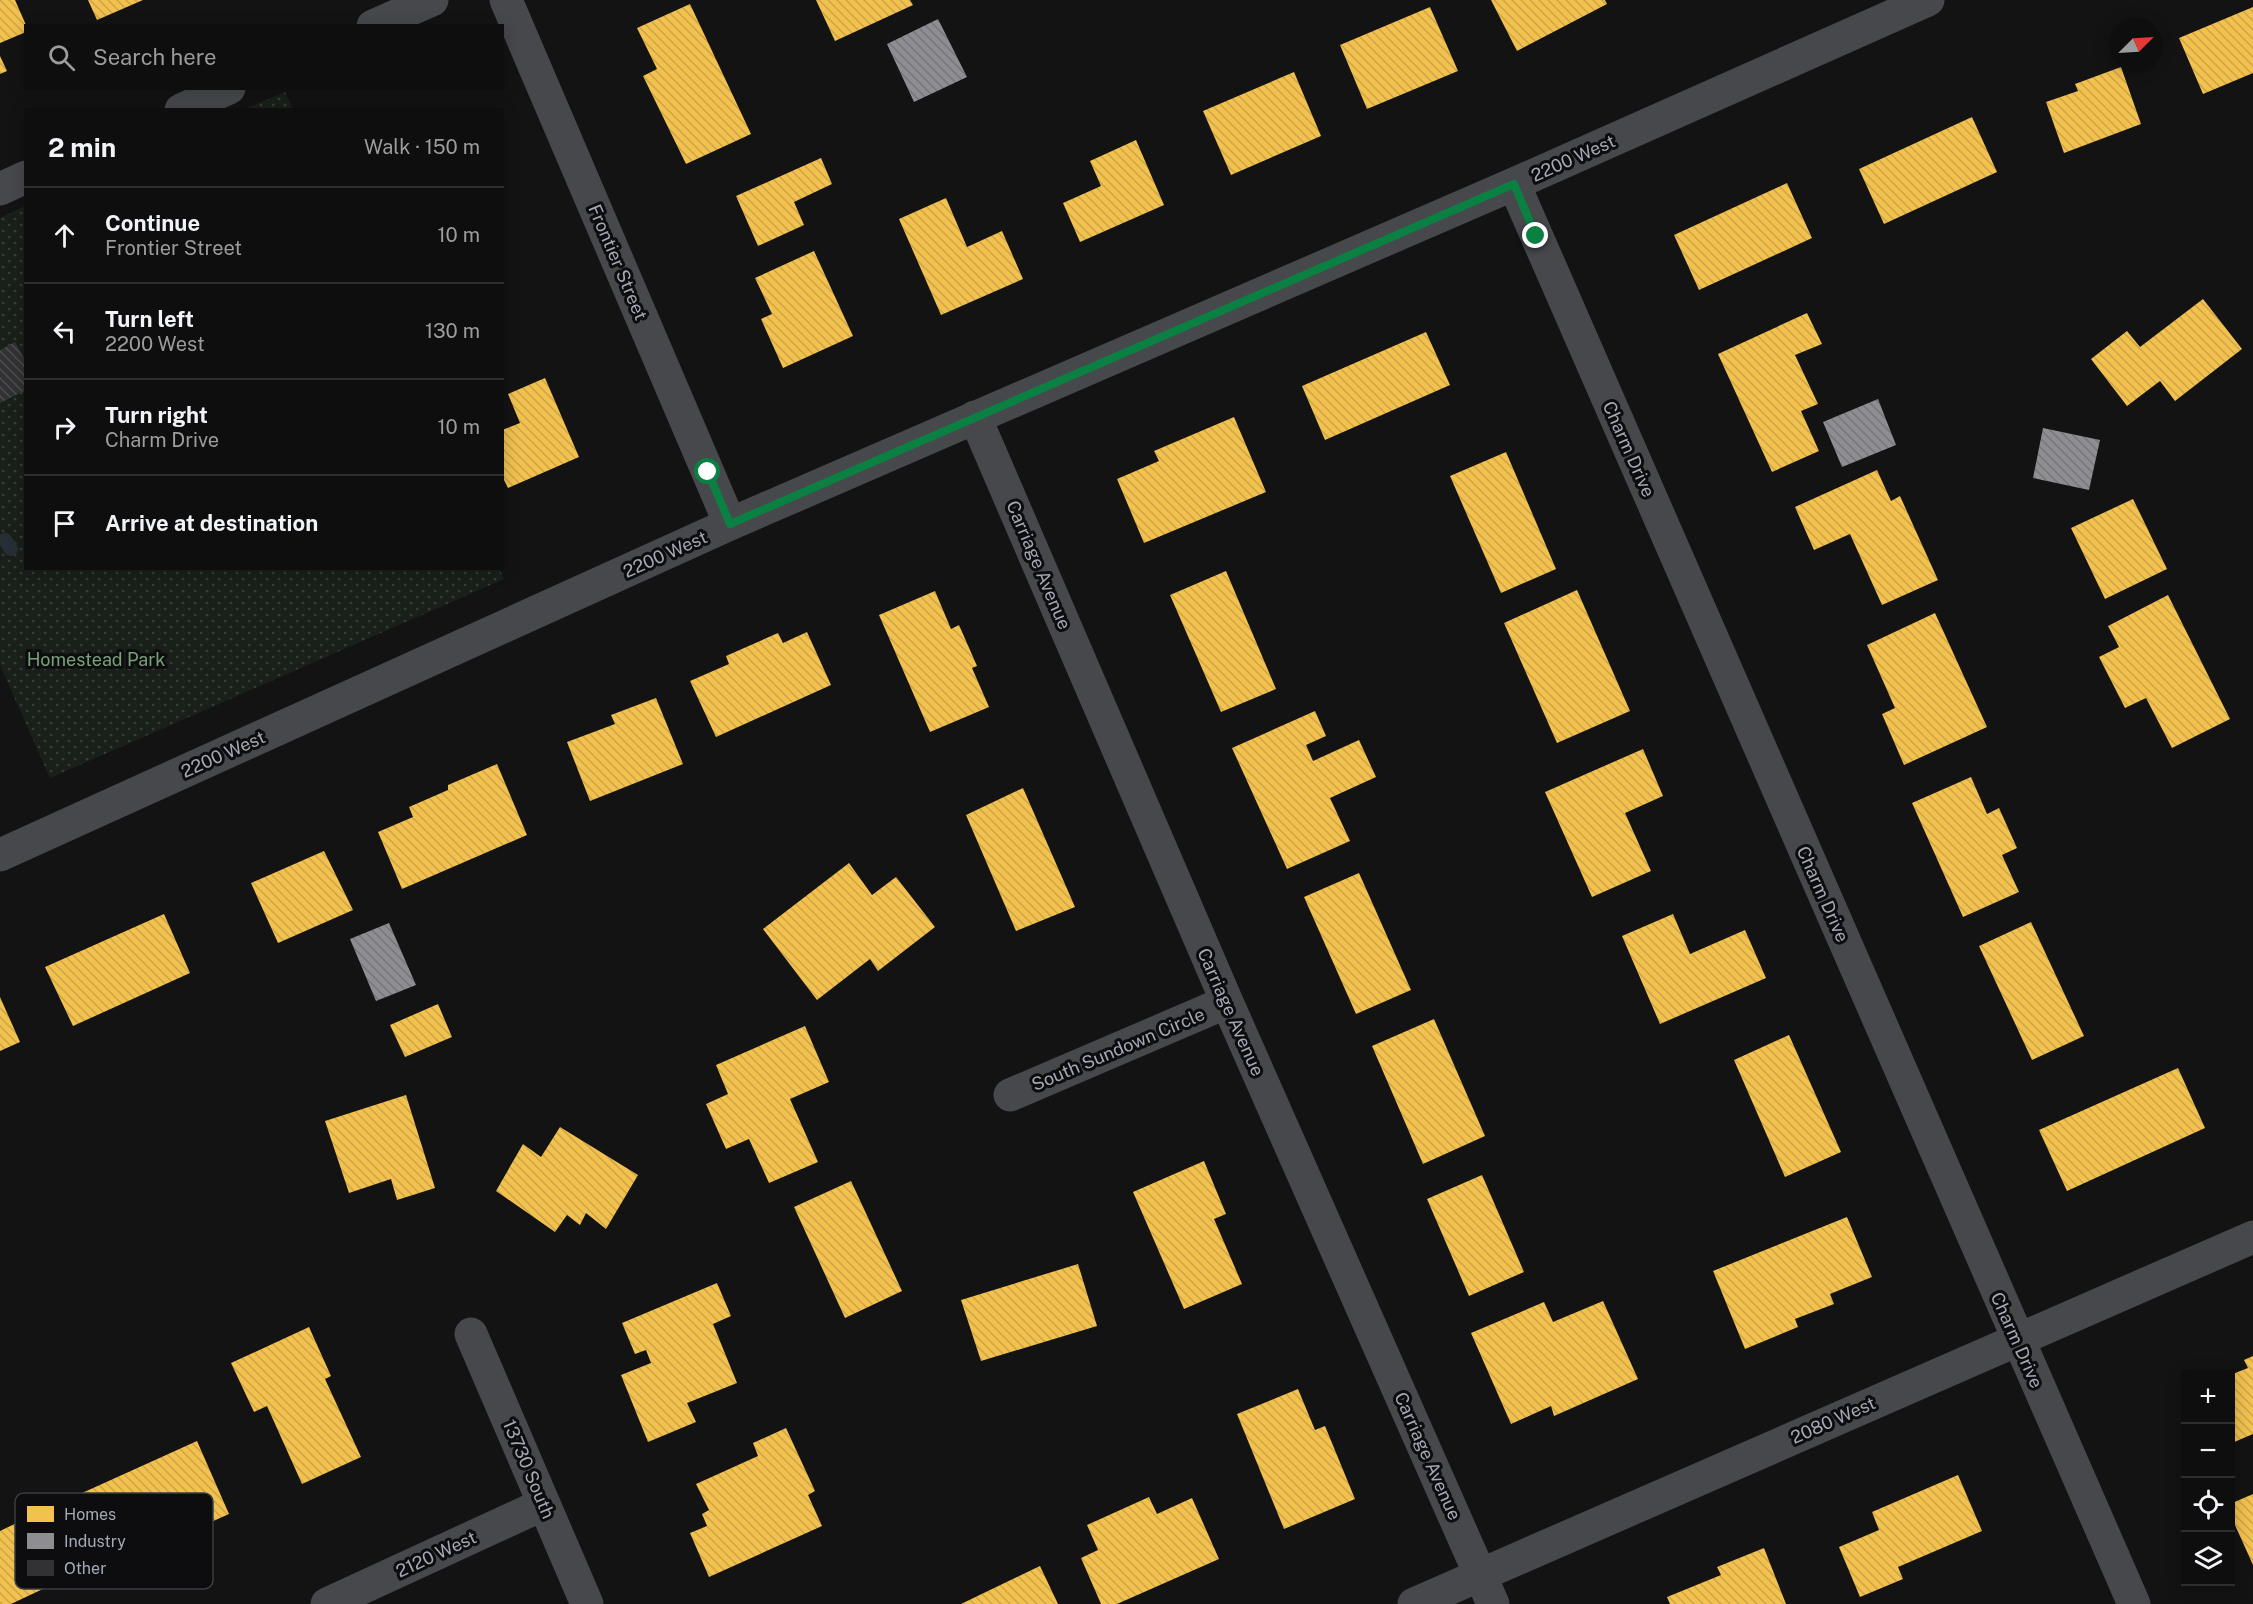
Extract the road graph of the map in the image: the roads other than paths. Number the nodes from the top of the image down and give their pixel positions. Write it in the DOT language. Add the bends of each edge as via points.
graph roads {
  1 [pos="432,0"];
  2 [pos="506,0"];
  3 [pos="1928,0"];
  4 [pos="378,24"];
  5 [pos="225,90"];
  6 [pos="185,108"];
  7 [pos="24,178"];
  8 [pos="1514,184"];
  9 [pos="0,189"];
  10 [pos="975,417"];
  11 [pos="730,524"];
  12 [pos="0,855"];
  13 [pos="1227,1002"];
  14 [pos="1010,1095"];
  15 [pos="2253,1237"];
  16 [pos="471,1334"];
  17 [pos="2017,1340"];
  18 [pos="544,1504"];
  19 [pos="1487,1590"];
  20 [pos="327,1604"];
  21 [pos="587,1604"];
  22 [pos="1414,1604"];
  23 [pos="2134,1604"];
  1 -- 4 [label="street"];
  2 -- 11 [label="street, Frontier Street"];
  3 -- 8 [label="street, 2200 West"];
  5 -- 6 [label="street"];
  7 -- 9 [label="street"];
  8 -- 10 [label="street, 2200 West"];
  8 -- 17 [label="street, Charm Drive"];
  10 -- 11 [label="street, 2200 West"];
  10 -- 13 [label="street, Carriage Avenue"];
  11 -- 12 [label="street, 2200 West"];
  13 -- 14 [label="street, South Sundown Circle"];
  13 -- 19 [label="street, Carriage Avenue"];
  15 -- 17 [label="street, 2080 West"];
  16 -- 18 [label="street, 13730 South"];
  17 -- 19 [label="street, 2080 West"];
  17 -- 23 [label="street, Charm Drive"];
  18 -- 20 [label="street, 2120 West"];
  18 -- 21 [label="street, 13730 South"];
  19 -- 22 [label="street, 2080 West"];
}
